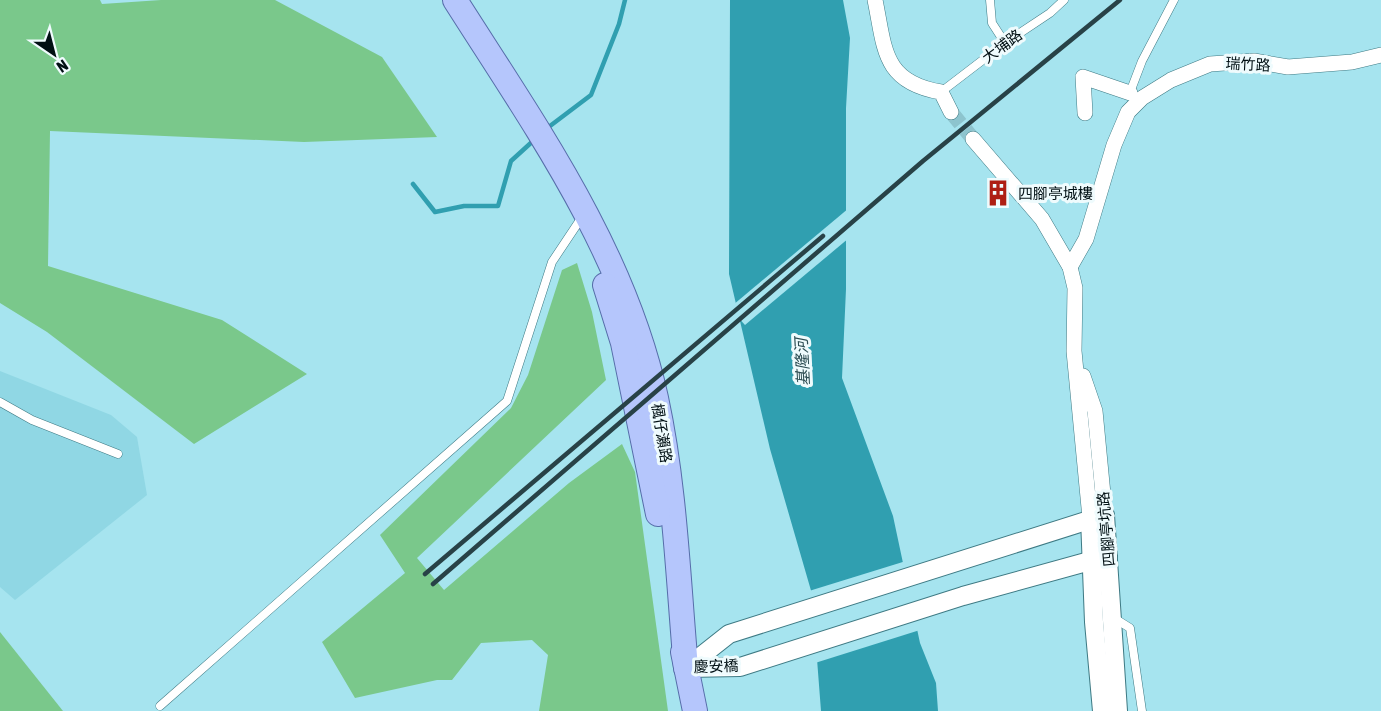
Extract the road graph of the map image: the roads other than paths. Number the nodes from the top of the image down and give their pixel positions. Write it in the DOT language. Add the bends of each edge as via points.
graph roads {
  1 [pos="455,0"];
  2 [pos="875,0"];
  3 [pos="990,0"];
  4 [pos="1064,0"];
  5 [pos="1174,0"];
  6 [pos="1005,43"];
  7 [pos="1381,55"];
  8 [pos="941,92"];
  9 [pos="1130,93"];
  10 [pos="951,112"];
  11 [pos="1128,112"];
  12 [pos="1085,113"];
  13 [pos="973,139"];
  14 [pos="586,211"];
  15 [pos="1070,267"];
  16 [pos="0,402"];
  17 [pos="118,454"];
  18 [pos="1098,516"];
  19 [pos="1101,558"];
  20 [pos="1113,618"];
  21 [pos="686,668"];
  22 [pos="160,706"];
  23 [pos="695,711"];
  24 [pos="1102,711"];
  25 [pos="1118,711"];
  26 [pos="1142,711"];
  1 -- 14 [label="main road, 楓仔瀨路"];
  2 -- 8 [label="street" via="887,60 910,81"];
  3 -- 6 [label="lane" via="992,23"];
  4 -- 6 [label="lane, 大埔路"];
  5 -- 9 [label="lane, 瑞竹路"];
  6 -- 8 [label="lane, 大埔路"];
  7 -- 11 [label="street, 瑞竹路" via="1352,62 1288,67 1254,61 1203,65 1142,98"];
  8 -- 10 [label="street"];
  9 -- 11 [label="lane, 瑞竹路"];
  9 -- 12 [label="street" via="1083,77"];
  11 -- 15 [label="street, 瑞竹路" via="1086,239"];
  13 -- 15 [label="street" via="1042,219"];
  14 -- 21 [label="main road, 楓仔瀨路" via="640,417"];
  14 -- 22 [label="lane" via="552,262 507,401"];
  15 -- 18 [label="street, 四腳亭坑路" via="1075,288 1074,351"];
  16 -- 17 [label="lane" via="32,420"];
  18 -- 19 [label="street, 四腳亭坑路"];
  18 -- 21 [label="street, 慶安橋" via="729,634"];
  19 -- 20 [label="street, 四腳亭坑路"];
  19 -- 21 [label="street, 慶安橋" via="963,596 740,667"];
  19 -- 24 [label="street, 四腳亭坑路" via="1094,622"];
  20 -- 25 [label="street, 四腳亭坑路"];
  20 -- 26 [label="lane" via="1131,628"];
  21 -- 23 [label="main road, 楓仔瀨路"];
}
